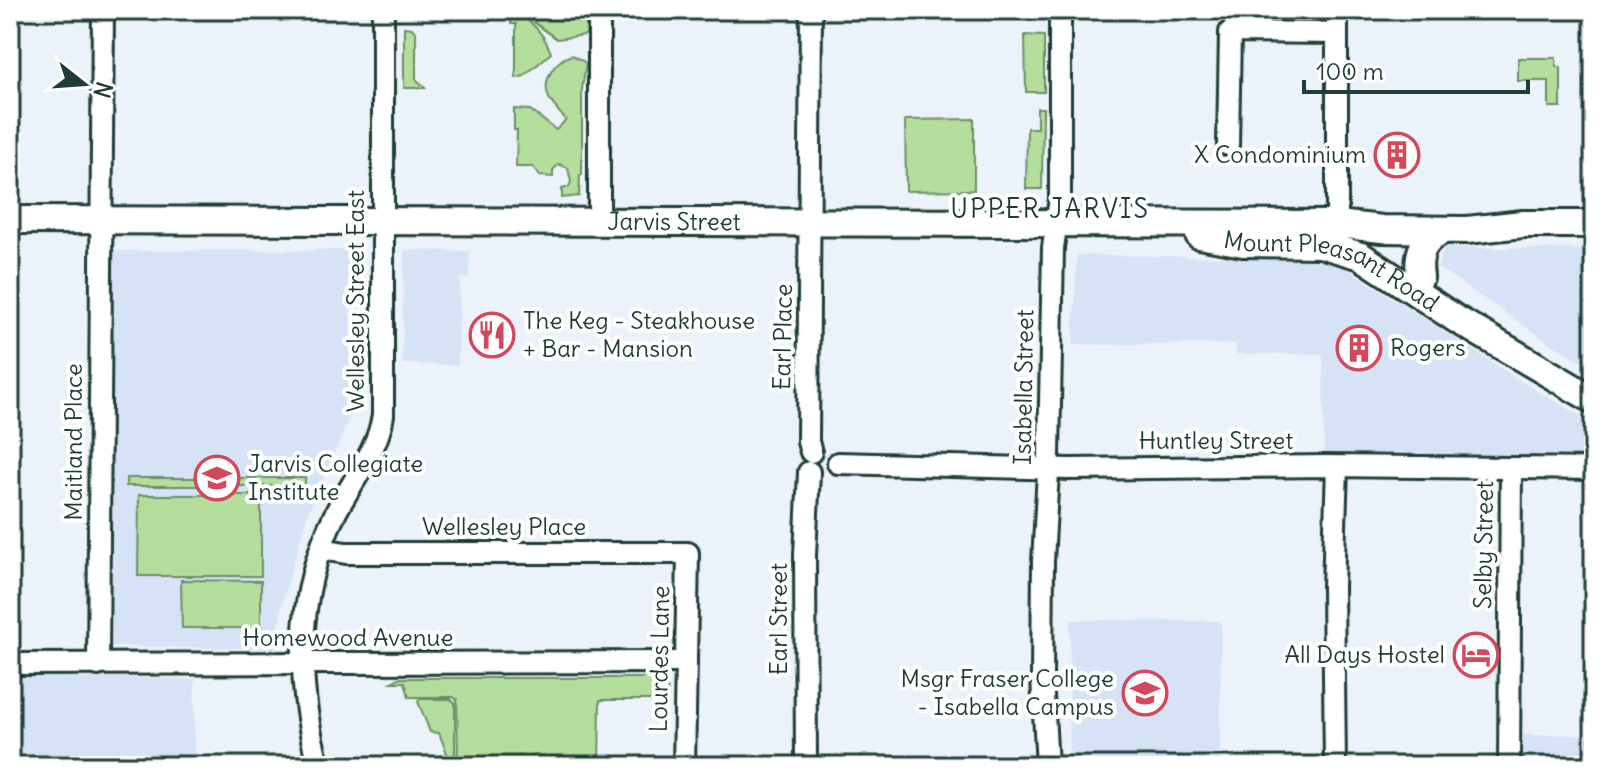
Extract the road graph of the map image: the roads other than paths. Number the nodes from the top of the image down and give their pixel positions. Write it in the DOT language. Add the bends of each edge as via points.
graph roads {
  1 [pos="103,10"];
  2 [pos="383,10"];
  3 [pos="599,10"];
  4 [pos="811,10"];
  5 [pos="1060,10"];
  6 [pos="1337,10"];
  7 [pos="1336,33"];
  8 [pos="1228,145"];
  9 [pos="10,220"];
  10 [pos="102,220"];
  11 [pos="384,221"];
  12 [pos="599,221"];
  13 [pos="810,222"];
  14 [pos="1057,222"];
  15 [pos="1137,223"];
  16 [pos="1337,224"];
  17 [pos="1523,224"];
  18 [pos="1594,224"];
  19 [pos="1444,230"];
  20 [pos="1420,277"];
  21 [pos="1511,352"];
  22 [pos="1594,400"];
  23 [pos="810,462"];
  24 [pos="838,463"];
  25 [pos="1337,467"];
  26 [pos="1048,469"];
  27 [pos="1511,469"];
  28 [pos="1594,469"];
  29 [pos="321,549"];
  30 [pos="688,553"];
  31 [pos="686,662"];
  32 [pos="10,664"];
  33 [pos="98,665"];
  34 [pos="301,665"];
  35 [pos="319,766"];
  36 [pos="684,766"];
  37 [pos="806,766"];
  38 [pos="1047,766"];
  39 [pos="1335,766"];
  40 [pos="1509,766"];
  1 -- 10 [label="street, Maitland Place"];
  2 -- 11 [label="street, Wellesley Street East"];
  3 -- 12 [label="street"];
  4 -- 13 [label="street, Earl Place"];
  5 -- 14 [label="street, Isabella Street"];
  6 -- 7 [label="street"];
  7 -- 8 [label="street" via="1230,32"];
  7 -- 16 [label="street"];
  9 -- 10 [label="main road, Jarvis Street"];
  10 -- 11 [label="main road, Jarvis Street"];
  10 -- 33 [label="street, Maitland Place"];
  11 -- 12 [label="main road, Jarvis Street"];
  11 -- 29 [label="street, Wellesley Street East" via="381,427"];
  12 -- 13 [label="main road, Jarvis Street"];
  13 -- 14 [label="main road, Jarvis Street"];
  13 -- 23 [label="street, Earl Place"];
  14 -- 15 [label="main road, Jarvis Street"];
  14 -- 26 [label="street, Isabella Street"];
  15 -- 16 [label="main road, Jarvis Street"];
  15 -- 21 [label="main road, Mount Pleasant Road" via="1243,243 1320,244 1347,250"];
  16 -- 17 [label="main road" via="1366,213 1464,215"];
  16 -- 19 [label="main road"];
  16 -- 20 [label="main road, Mount Pleasant Road"];
  17 -- 18 [label="main road"];
  17 -- 19 [label="main road"];
  19 -- 20 [label="main road" via="1421,248"];
  20 -- 21 [label="main road, Mount Pleasant Road"];
  21 -- 22 [label="main road, Mount Pleasant Road"];
  23 -- 37 [label="street, Earl Street"];
  24 -- 26 [label="street, Huntley Street"];
  25 -- 26 [label="street, Huntley Street"];
  25 -- 27 [label="street, Huntley Street"];
  25 -- 39 [label="street"];
  26 -- 38 [label="street, Isabella Street" via="1042,663"];
  27 -- 28 [label="street, Huntley Street"];
  27 -- 40 [label="street, Selby Street"];
  29 -- 30 [label="street, Wellesley Place"];
  29 -- 34 [label="street, Wellesley Street East"];
  30 -- 31 [label="street, Lourdes Lane"];
  31 -- 34 [label="street, Homewood Avenue"];
  31 -- 36 [label="street, Lourdes Lane"];
  32 -- 33 [label="street, Homewood Avenue"];
  33 -- 34 [label="street, Homewood Avenue"];
  34 -- 35 [label="street, Wellesley Street East" via="305,712"];
}
